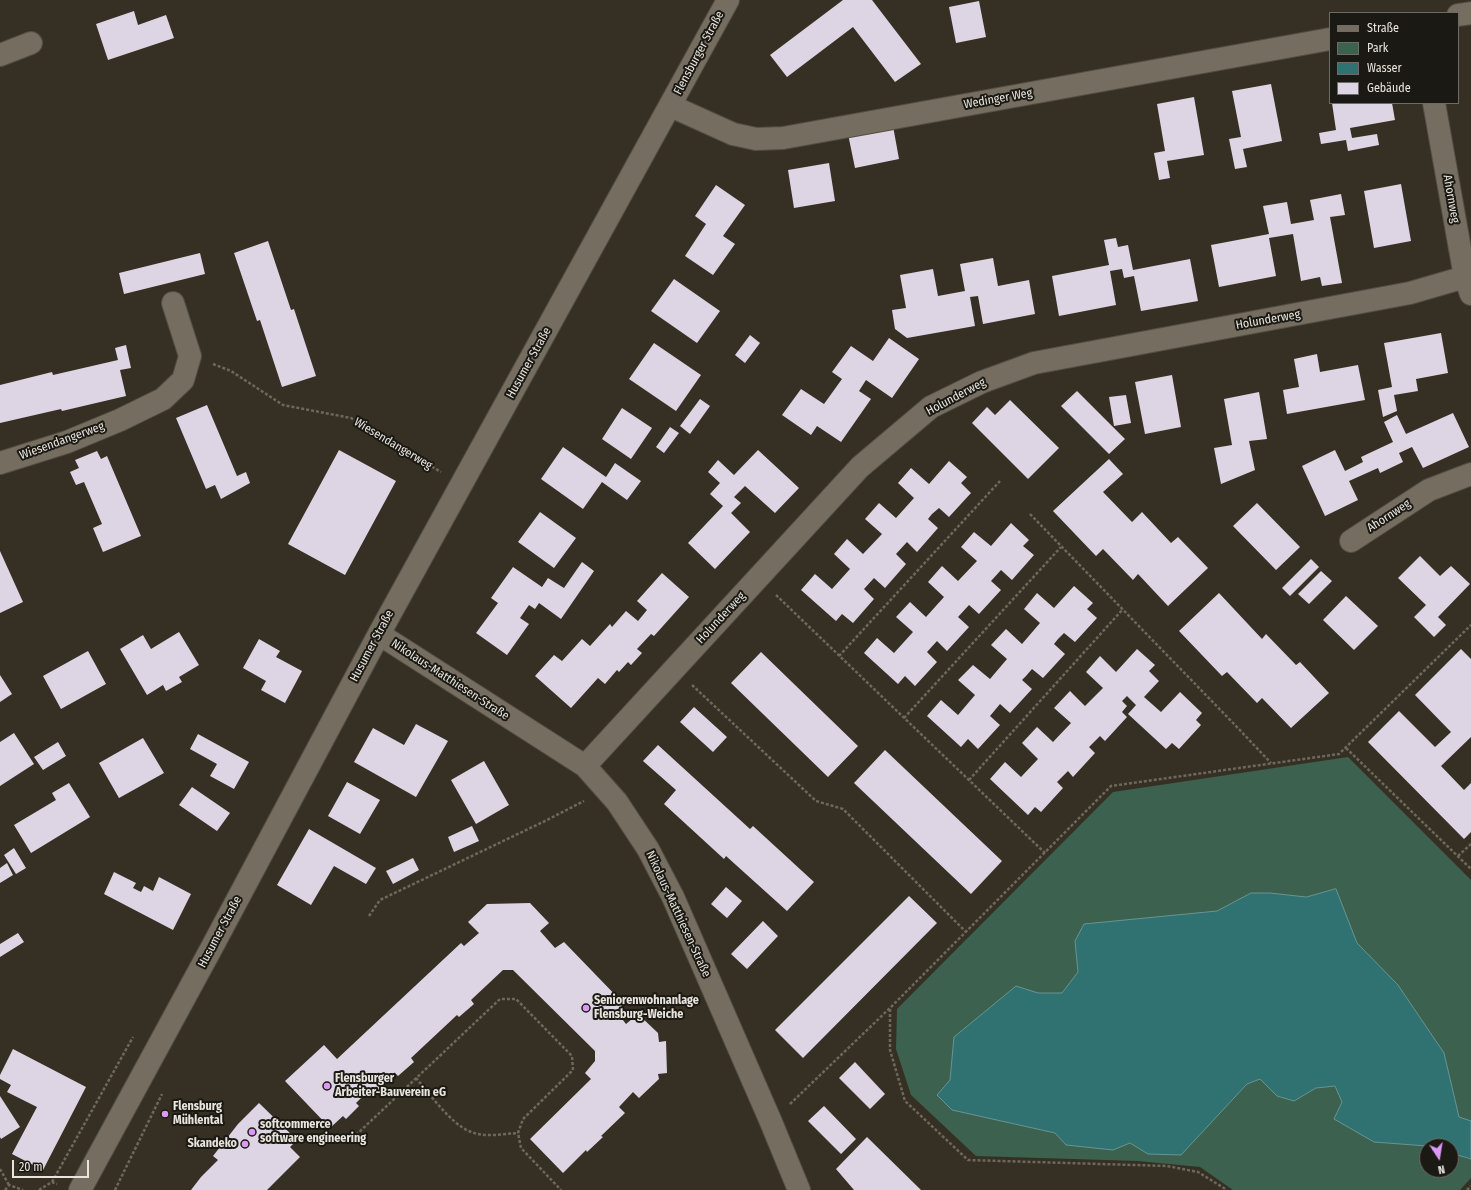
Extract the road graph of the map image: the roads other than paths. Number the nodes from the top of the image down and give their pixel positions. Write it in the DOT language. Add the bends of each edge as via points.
graph roads {
  1 [pos="728,0"];
  2 [pos="1471,13"];
  3 [pos="1459,16"];
  4 [pos="1329,39"];
  5 [pos="31,44"];
  6 [pos="0,55"];
  7 [pos="1434,104"];
  8 [pos="671,106"];
  9 [pos="1468,286"];
  10 [pos="173,303"];
  11 [pos="0,463"];
  12 [pos="1471,474"];
  13 [pos="1351,541"];
  14 [pos="378,634"];
  15 [pos="585,766"];
  16 [pos="80,1190"];
  17 [pos="799,1190"];
  1 -- 8 [label="street, Flensburger Straße"];
  2 -- 3 [label="street"];
  4 -- 8 [label="street, Wedinger Weg" via="783,138 756,139 734,134"];
  5 -- 6 [label="street"];
  7 -- 9 [label="street, Ahornweg"];
  8 -- 14 [label="street, Husumer Straße"];
  9 -- 15 [label="street, Holunderweg" via="1410,293 1034,362 982,382 932,408 860,467"];
  10 -- 11 [label="street, Wiesendangerweg" via="190,356 182,380 163,399 67,442"];
  12 -- 13 [label="street, Ahornweg" via="1429,490"];
  14 -- 15 [label="street, Nikolaus-Matthiesen-Straße"];
  14 -- 16 [label="street, Husumer Straße"];
  15 -- 17 [label="street, Nikolaus-Matthiesen-Straße" via="617,802 648,849 673,897"];
}
